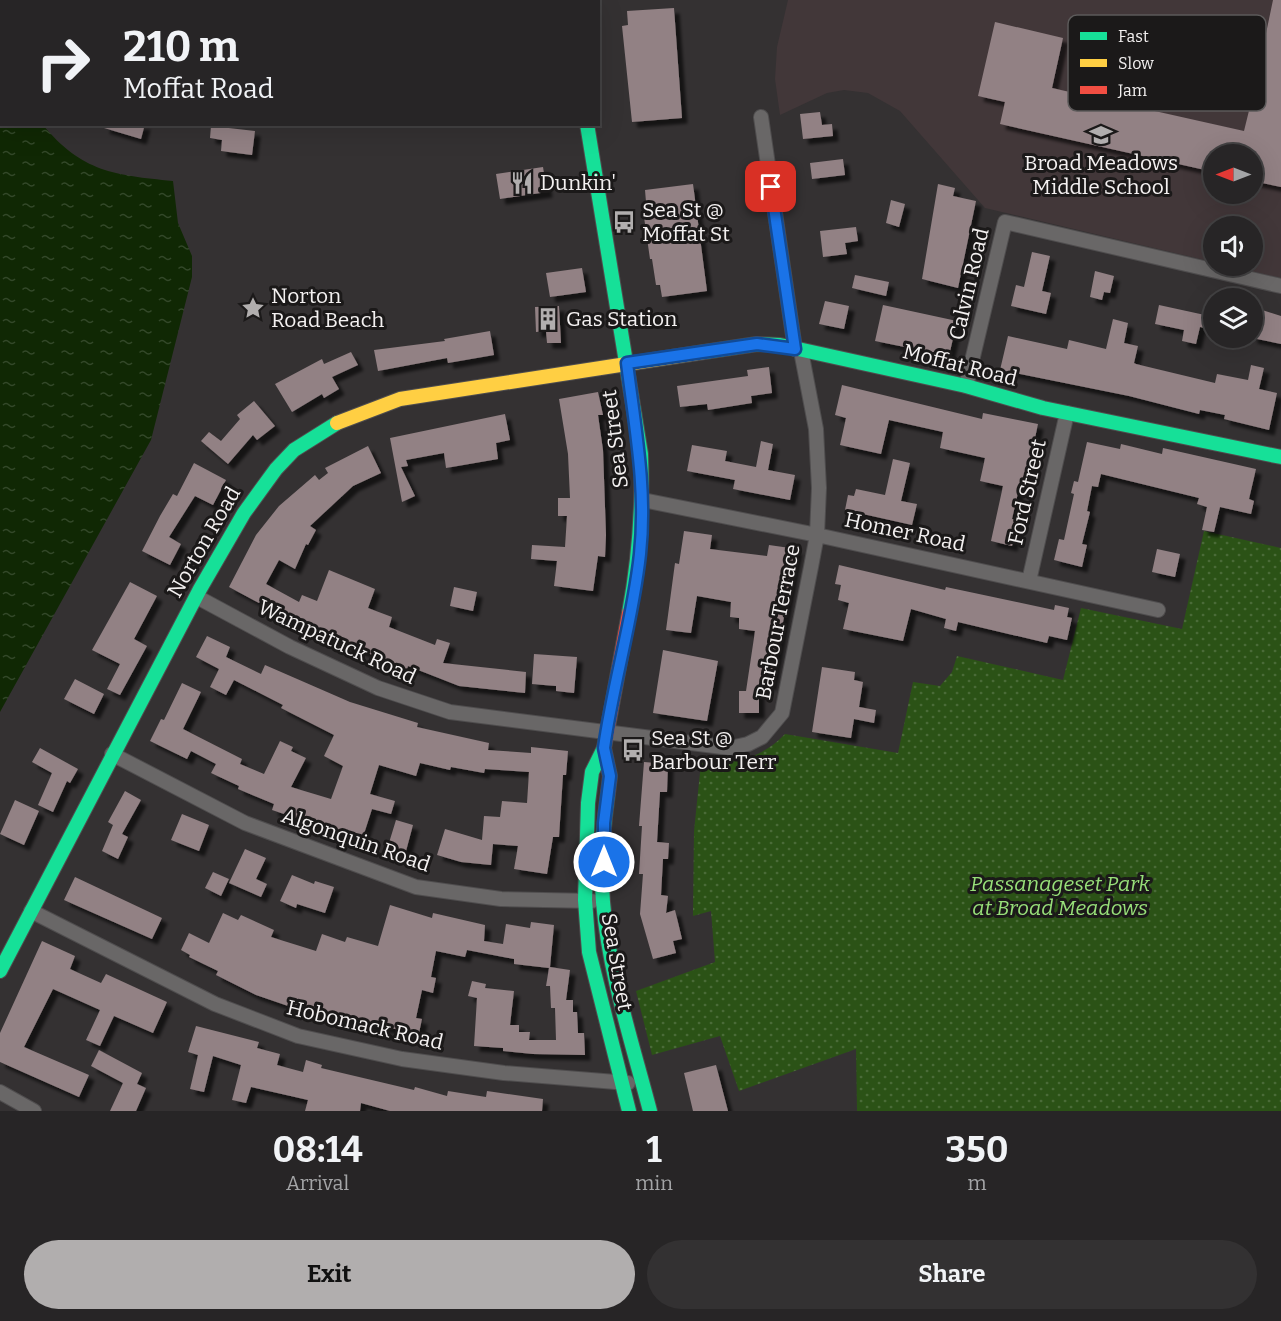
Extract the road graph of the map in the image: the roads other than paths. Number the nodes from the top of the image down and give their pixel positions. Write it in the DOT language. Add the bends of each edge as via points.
graph roads {
  1 [pos="761,117"];
  2 [pos="587,126"];
  3 [pos="1281,286"];
  4 [pos="798,350"];
  5 [pos="627,363"];
  6 [pos="966,386"];
  7 [pos="1067,413"];
  8 [pos="1281,457"];
  9 [pos="643,500"];
  10 [pos="817,535"];
  11 [pos="1029,580"];
  12 [pos="197,597"];
  13 [pos="1158,610"];
  14 [pos="607,730"];
  15 [pos="604,748"];
  16 [pos="112,754"];
  17 [pos="585,900"];
  18 [pos="603,901"];
  19 [pos="31,911"];
  20 [pos="0,970"];
  21 [pos="642,1080"];
  22 [pos="623,1084"];
  23 [pos="0,1092"];
  24 [pos="34,1111"];
  25 [pos="629,1111"];
  26 [pos="650,1111"];
  1 -- 4 [label="street, Barbour Terrace"];
  2 -- 5 [label="street, Sea Street"];
  3 -- 6 [label="street, Calvin Road" via="1005,222"];
  4 -- 5 [label="street, Moffat Road" via="757,344"];
  4 -- 6 [label="street, Moffat Road"];
  4 -- 10 [label="street, Barbour Terrace" via="816,429"];
  5 -- 9 [label="street, Sea Street" via="641,454"];
  5 -- 12 [label="street, Norton Road" via="400,399 339,423 295,448 261,486"];
  6 -- 7 [label="street, Moffat Road"];
  7 -- 8 [label="street, Moffat Road"];
  7 -- 11 [label="street, Ford Street"];
  9 -- 10 [label="street, Homer Road"];
  9 -- 14 [label="street, Sea Street" via="640,556"];
  10 -- 11 [label="street, Homer Road"];
  10 -- 14 [label="street, Barbour Terrace" via="783,713 762,737 730,748"];
  11 -- 13 [label="street, Homer Road"];
  12 -- 14 [label="street, Wampatuck Road" via="378,688 440,709"];
  12 -- 16 [label="street, Norton Road"];
  14 -- 15 [label="street, Sea Street"];
  15 -- 17 [label="street, Sea Street" via="592,772 588,803"];
  15 -- 18 [label="street, Sea Street" via="610,776 604,823"];
  16 -- 17 [label="street, Algonquin Road" via="245,823 416,887 501,899"];
  16 -- 19 [label="street, Norton Road"];
  17 -- 18 [label="street, Algonquin Road"];
  17 -- 22 [label="street, Sea Street" via="589,952"];
  18 -- 21 [label="street, Sea Street" via="611,960"];
  19 -- 20 [label="street, Norton Road"];
  19 -- 22 [label="street, Hobomack Road" via="215,1004 298,1036 402,1059"];
  21 -- 22 [label="street, Hobomack Road"];
  21 -- 26 [label="street, Sea Street"];
  22 -- 25 [label="street, Sea Street"];
  23 -- 24 [label="street"];
}
